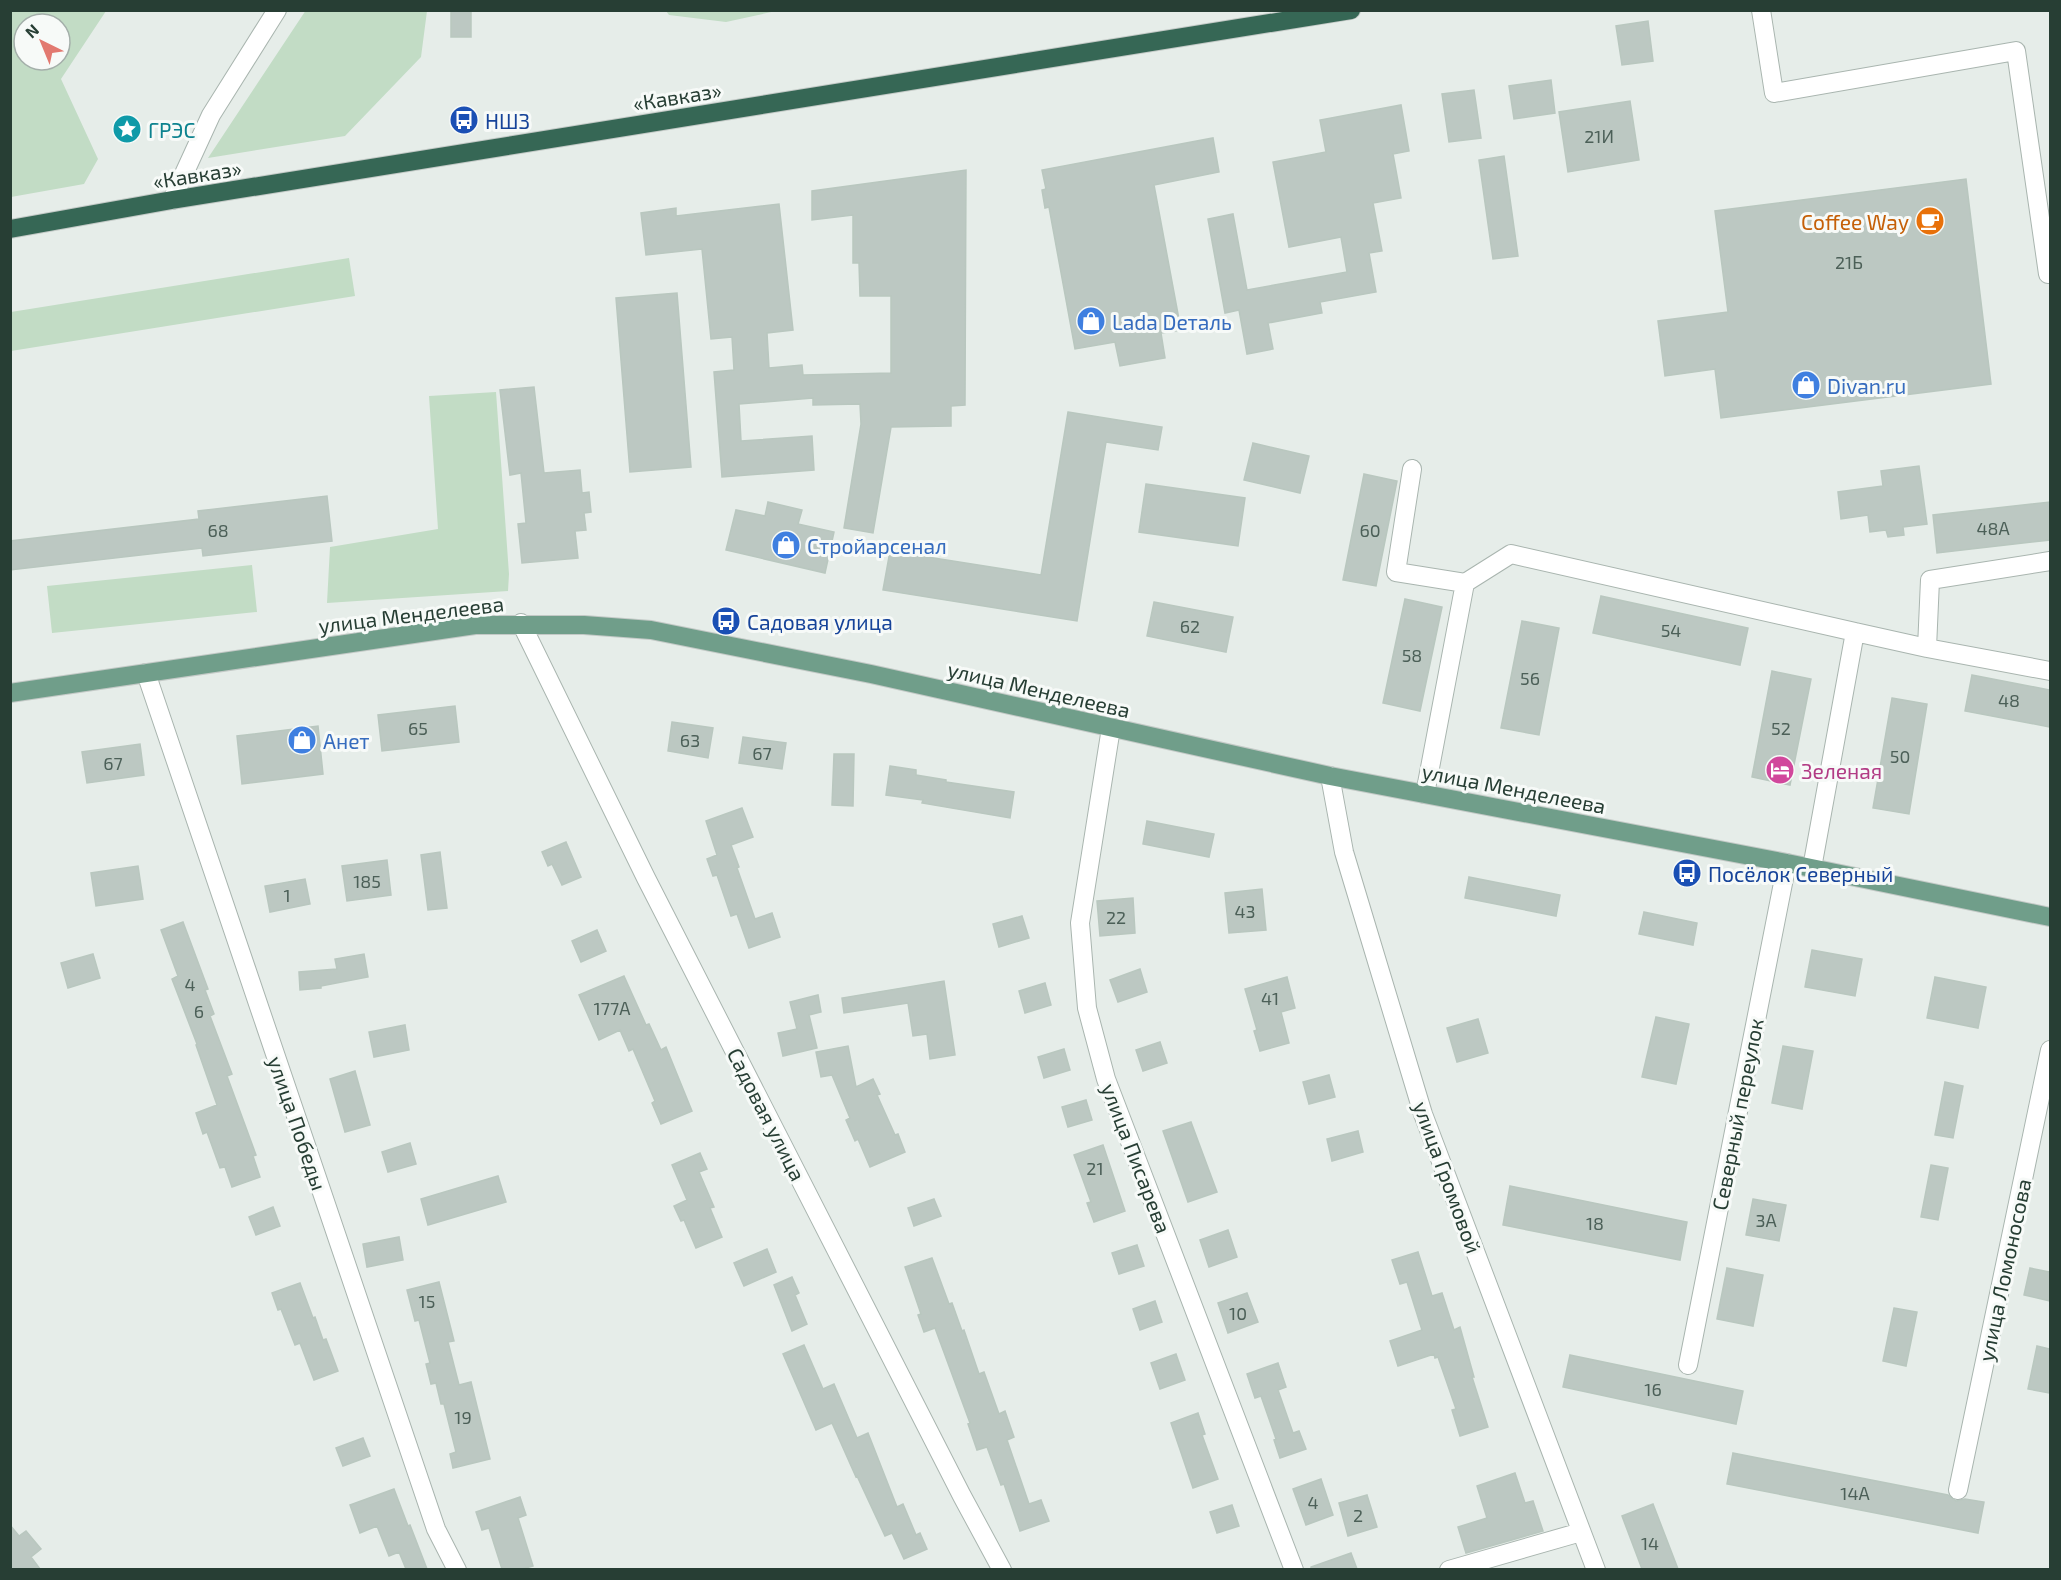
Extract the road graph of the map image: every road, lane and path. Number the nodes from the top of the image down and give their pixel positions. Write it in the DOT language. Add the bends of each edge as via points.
graph roads {
  1 [pos="277,10"];
  2 [pos="1351,10"];
  3 [pos="1761,10"];
  4 [pos="172,200"];
  5 [pos="10,229"];
  6 [pos="2050,273"];
  7 [pos="1412,469"];
  8 [pos="2050,561"];
  9 [pos="1465,583"];
  10 [pos="521,623"];
  11 [pos="1856,633"];
  12 [pos="1927,648"];
  13 [pos="2050,671"];
  14 [pos="146,673"];
  15 [pos="10,693"];
  16 [pos="1111,728"];
  17 [pos="1330,776"];
  18 [pos="1425,794"];
  19 [pos="1786,863"];
  20 [pos="1812,868"];
  21 [pos="2050,917"];
  22 [pos="2050,1050"];
  23 [pos="1688,1365"];
  24 [pos="1958,1490"];
  25 [pos="1581,1532"];
  26 [pos="457,1569"];
  27 [pos="1002,1569"];
  28 [pos="1294,1569"];
  29 [pos="1449,1569"];
  30 [pos="1596,1569"];
  1 -- 4 [label="street" via="211,115"];
  2 -- 4 [label="highway, «Кавказ»"];
  3 -- 6 [label="street" via="1774,93 2016,51"];
  4 -- 5 [label="highway, «Кавказ»"];
  7 -- 9 [label="street" via="1396,572"];
  8 -- 12 [label="street" via="1930,580"];
  9 -- 11 [label="street" via="1511,554"];
  9 -- 18 [label="street"];
  10 -- 14 [label="main road, улица Менделеева" via="475,625"];
  10 -- 16 [label="main road, улица Менделеева" via="651,630"];
  10 -- 27 [label="street, Садовая улица" via="679,942"];
  11 -- 12 [label="street"];
  11 -- 20 [label="street"];
  12 -- 13 [label="street"];
  14 -- 15 [label="main road, улица Менделеева"];
  14 -- 26 [label="street, улица Победы" via="432,1517"];
  16 -- 17 [label="main road, улица Менделеева"];
  16 -- 28 [label="street, улица Писарева" via="1080,923 1087,1008 1106,1079"];
  17 -- 18 [label="main road, улица Менделеева"];
  17 -- 25 [label="street, улица Громовой" via="1344,852 1423,1114"];
  18 -- 19 [label="main road, улица Менделеева"];
  19 -- 20 [label="main road, улица Менделеева"];
  19 -- 23 [label="street, Северный переулок"];
  20 -- 21 [label="main road, улица Менделеева"];
  22 -- 24 [label="street, улица Ломоносова"];
  25 -- 29 [label="street"];
  25 -- 30 [label="street, улица Громовой"];
}
